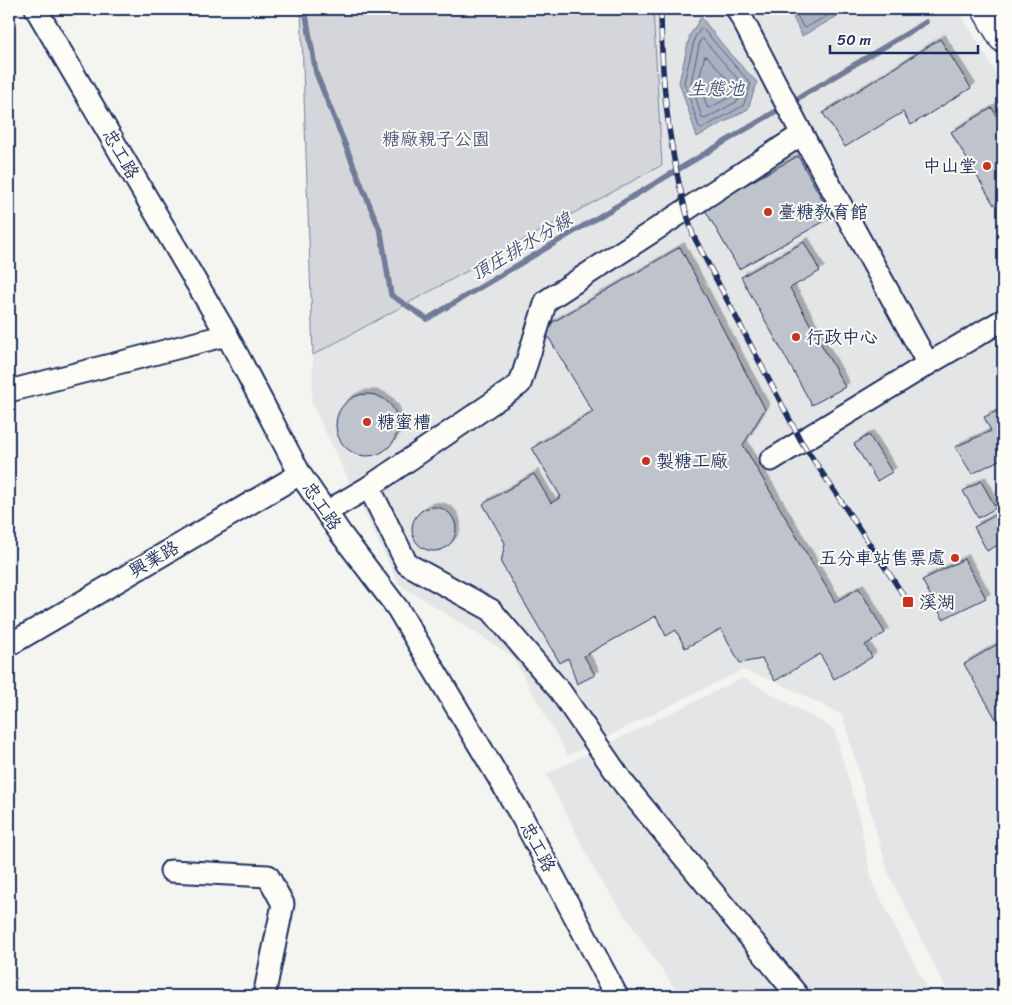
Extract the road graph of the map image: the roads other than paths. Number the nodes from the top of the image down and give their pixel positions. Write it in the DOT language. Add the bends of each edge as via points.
graph roads {
  1 [pos="36,9"];
  2 [pos="737,9"];
  3 [pos="986,9"];
  4 [pos="1003,38"];
  5 [pos="802,134"];
  6 [pos="1003,320"];
  7 [pos="227,335"];
  8 [pos="928,364"];
  9 [pos="9,391"];
  10 [pos="771,460"];
  11 [pos="300,474"];
  12 [pos="369,487"];
  13 [pos="326,512"];
  14 [pos="9,645"];
  15 [pos="171,871"];
  16 [pos="264,996"];
  17 [pos="617,996"];
  18 [pos="798,996"];
  1 -- 7 [label="street, 忠工路"];
  2 -- 5 [label="street"];
  3 -- 4 [label="main road"];
  5 -- 8 [label="street"];
  5 -- 12 [label="street" via="546,302 520,384"];
  6 -- 8 [label="street"];
  7 -- 9 [label="street"];
  7 -- 11 [label="street, 忠工路"];
  8 -- 10 [label="street"];
  11 -- 13 [label="street, 忠工路"];
  11 -- 14 [label="street, 興業路"];
  12 -- 13 [label="street"];
  12 -- 18 [label="street" via="407,564 491,610 560,691 624,784"];
  13 -- 17 [label="street, 忠工路" via="408,625 522,817"];
  15 -- 16 [label="street" via="268,876 283,904"];
}
